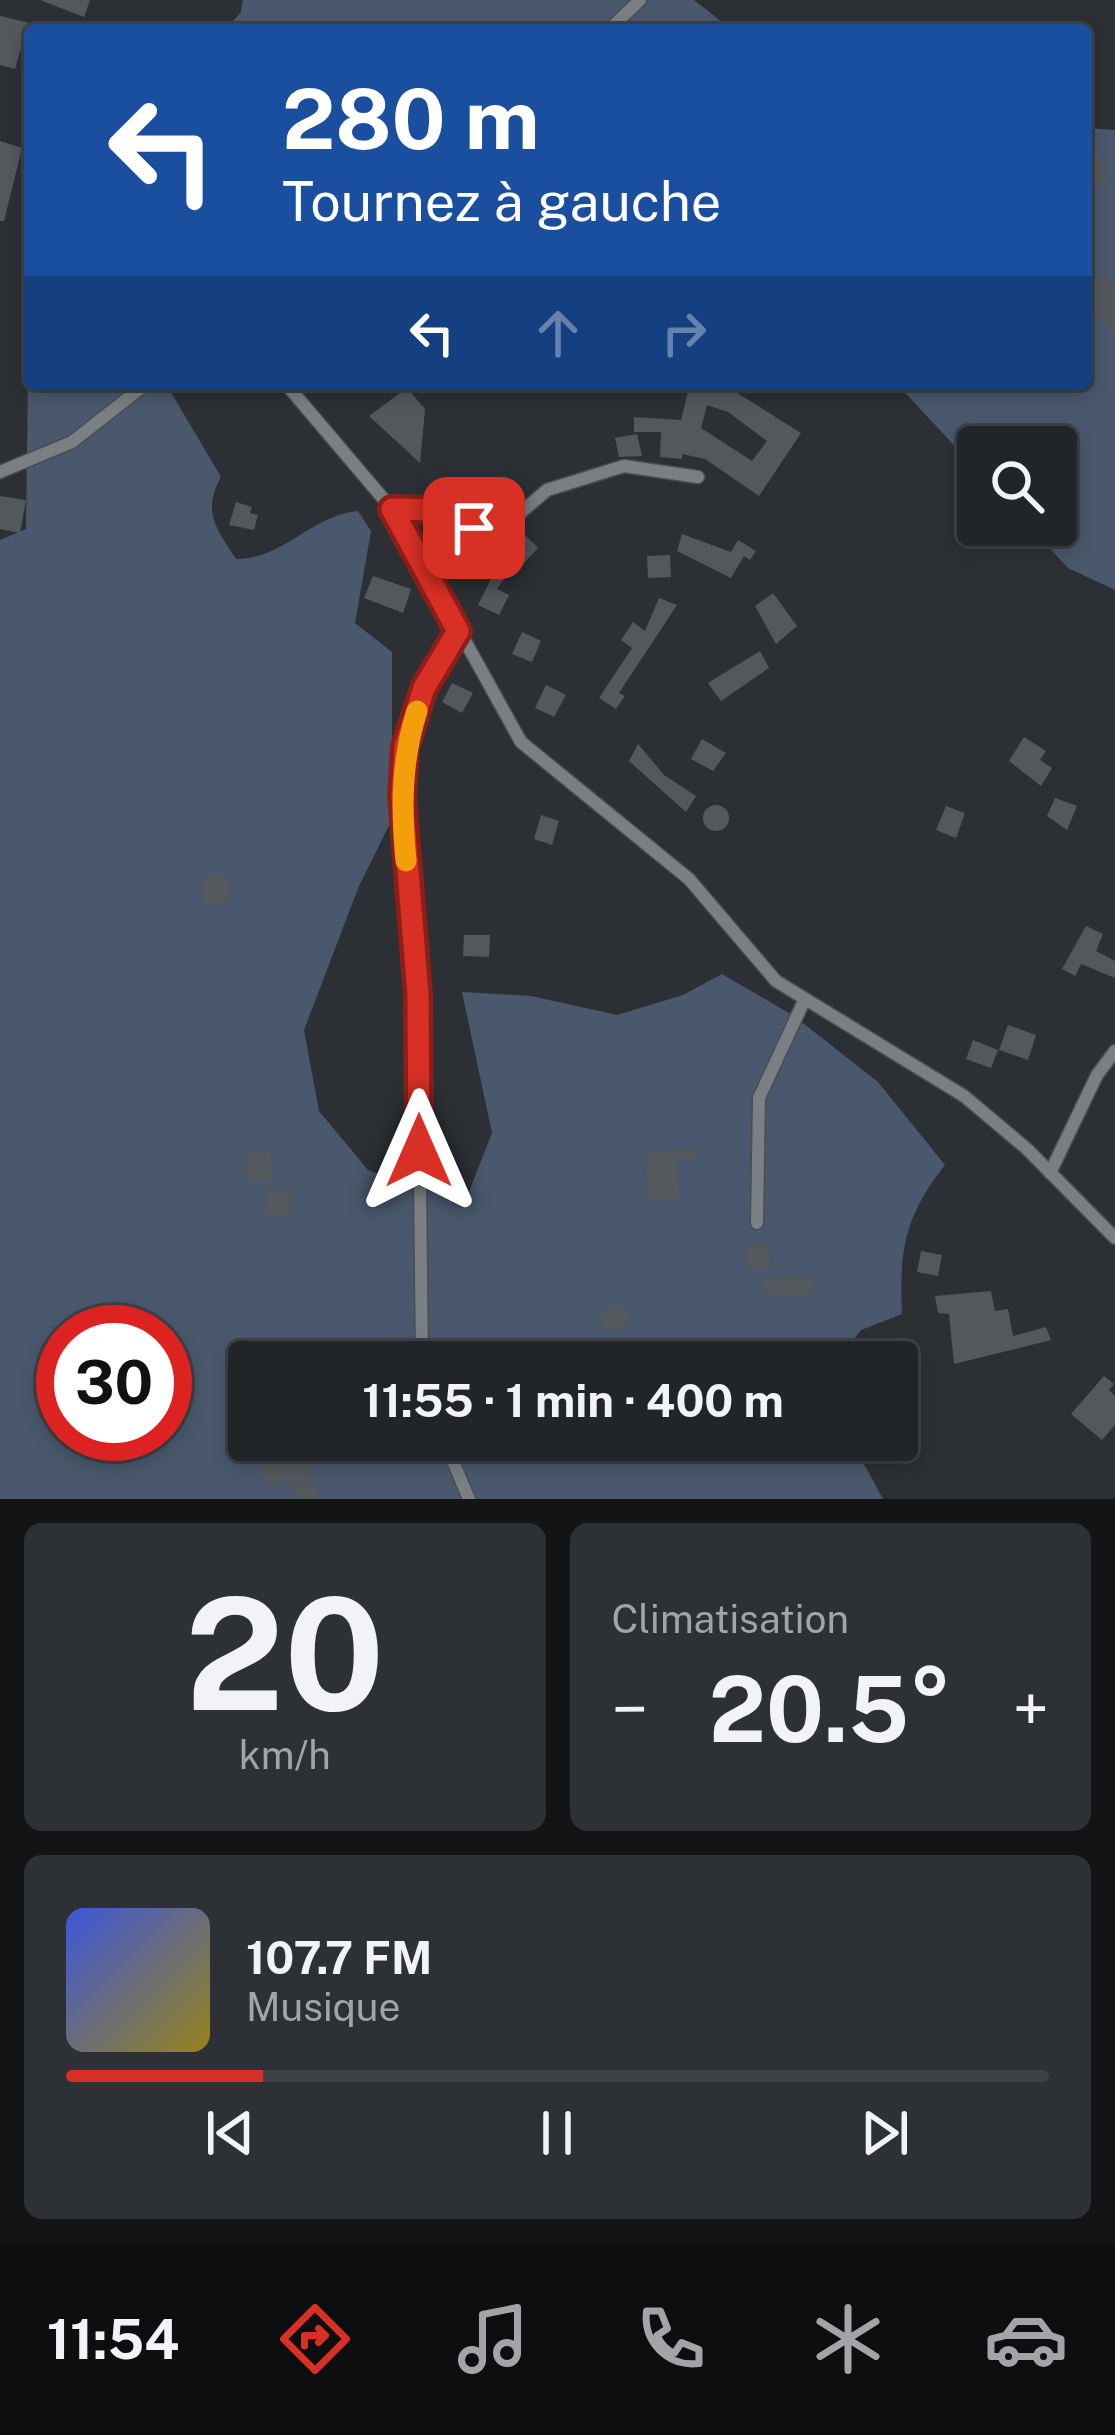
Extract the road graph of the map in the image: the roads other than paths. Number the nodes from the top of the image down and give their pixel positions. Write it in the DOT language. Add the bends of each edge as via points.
graph roads {
  1 [pos="640,0"];
  2 [pos="615,24"];
  3 [pos="138,390"];
  4 [pos="291,390"];
  5 [pos="0,472"];
  6 [pos="698,477"];
  7 [pos="392,509"];
  8 [pos="458,631"];
  9 [pos="804,1001"];
  10 [pos="1115,1051"];
  11 [pos="1050,1173"];
  12 [pos="758,1223"];
  13 [pos="1115,1238"];
  14 [pos="422,1341"];
  15 [pos="453,1461"];
  16 [pos="469,1499"];
  1 -- 2 [label="street"];
  3 -- 5 [label="street" via="72,442"];
  4 -- 7 [label="street"];
  6 -- 7 [label="street" via="624,466 547,490 511,521 474,528 437,510"];
  7 -- 8 [label="street"];
  8 -- 9 [label="street" via="521,742 689,879 776,981"];
  8 -- 14 [label="street" via="424,688 405,747 402,796 418,995"];
  9 -- 11 [label="street" via="964,1096"];
  9 -- 12 [label="street" via="759,1098"];
  10 -- 11 [label="street"];
  11 -- 13 [label="street"];
  15 -- 16 [label="street"];
}
